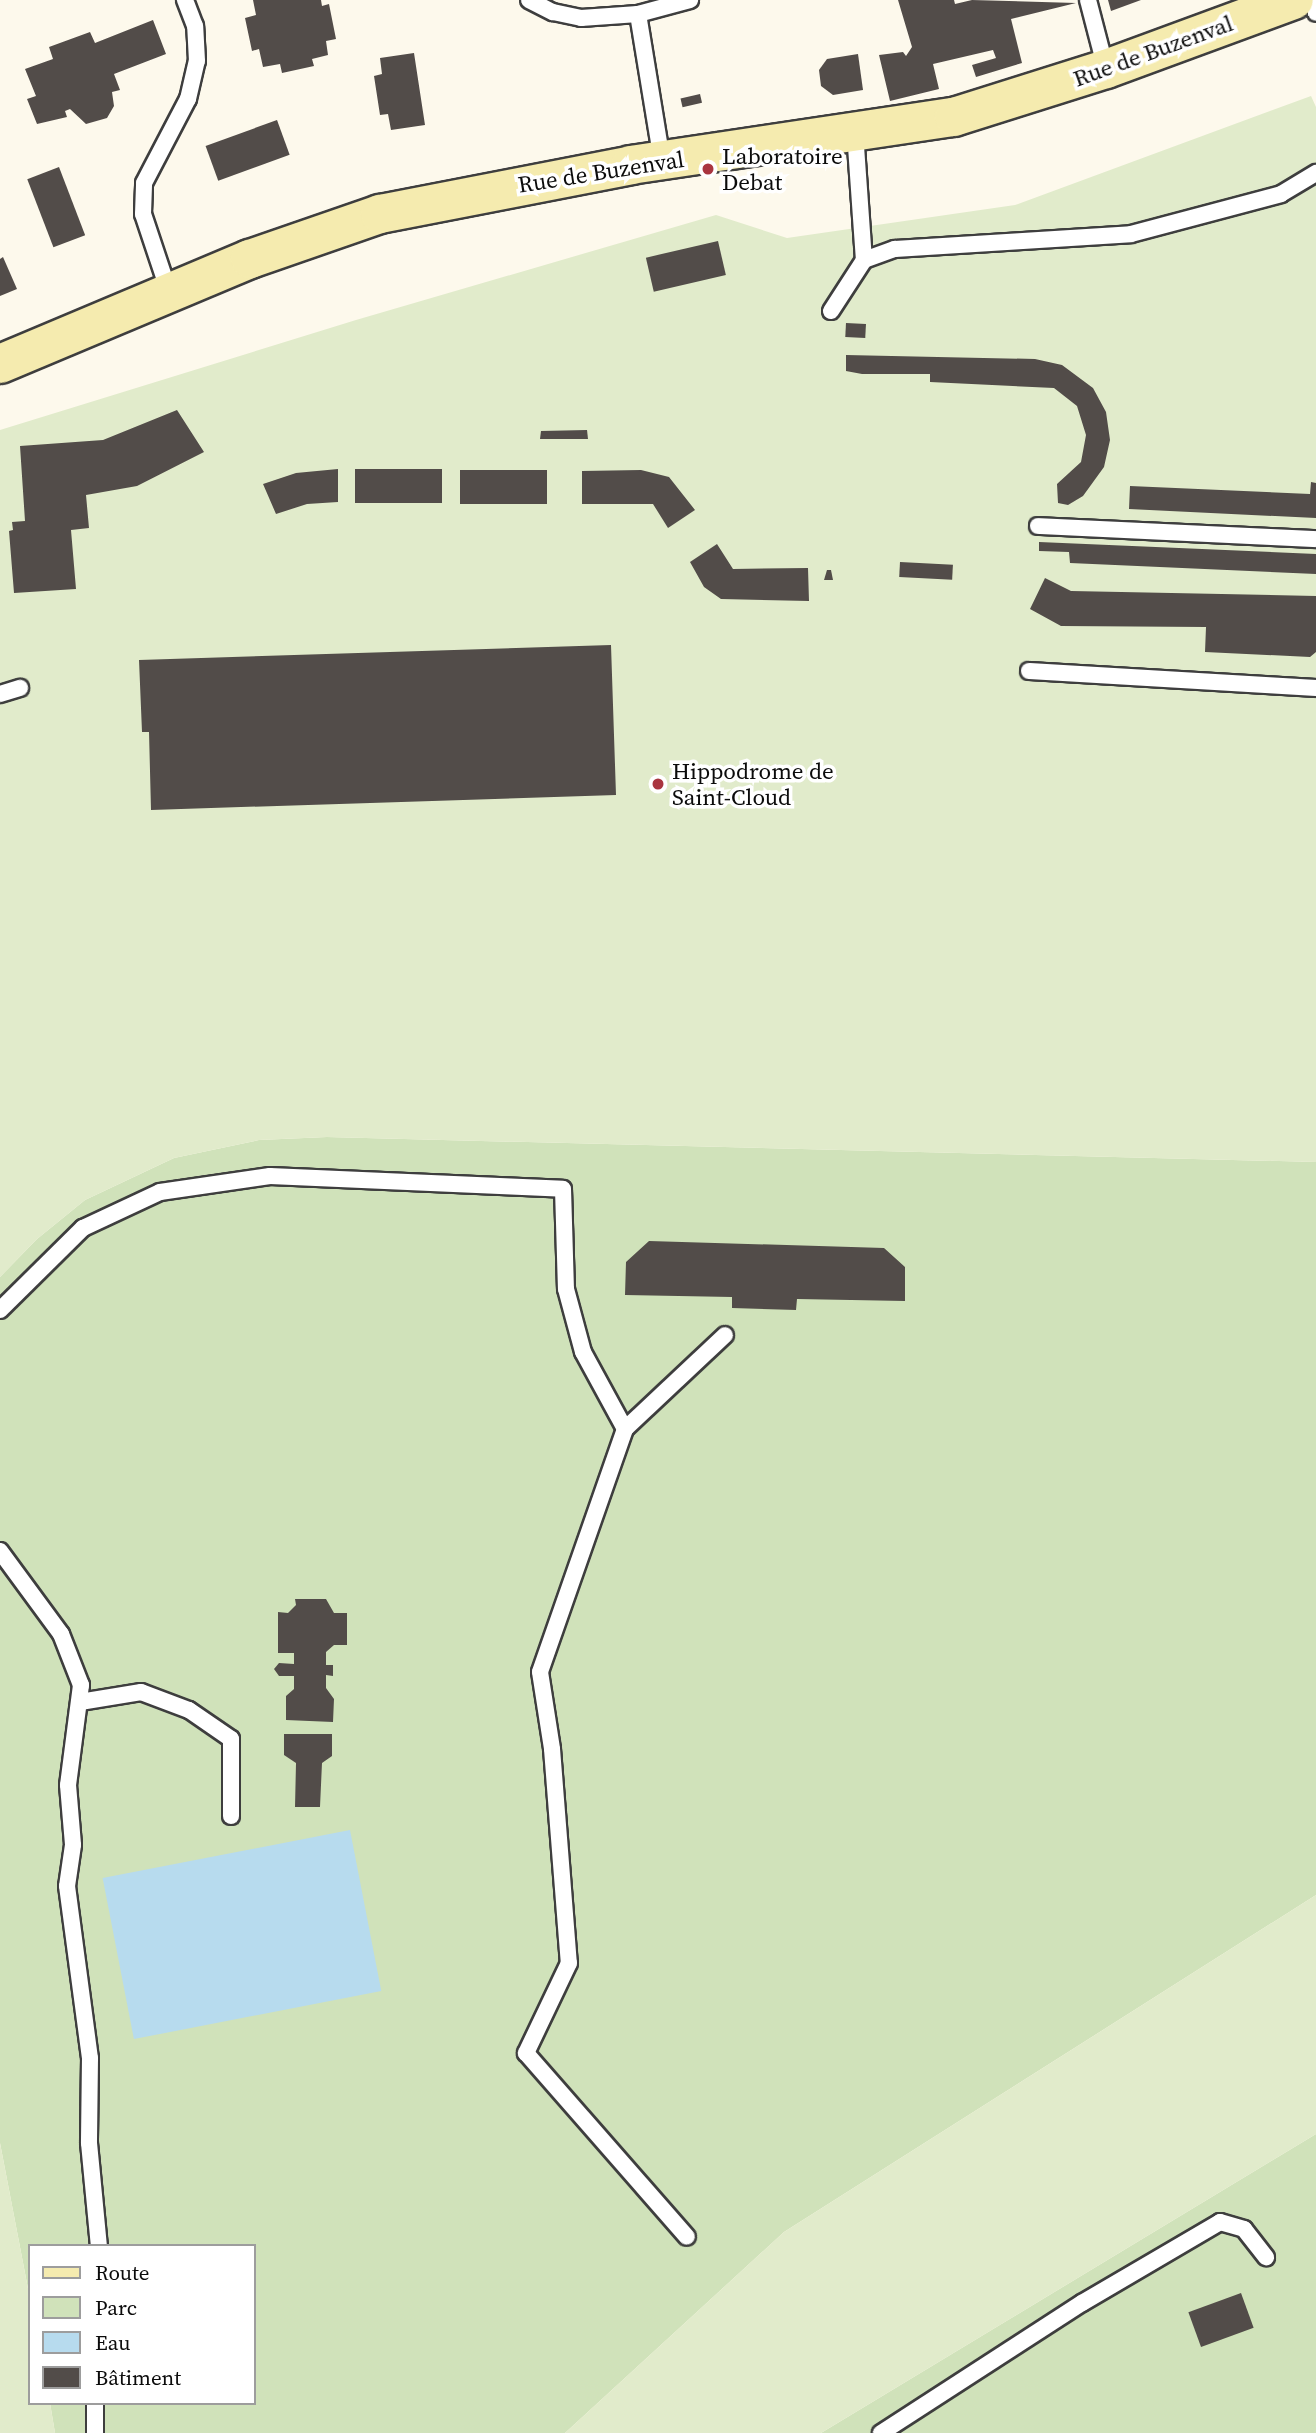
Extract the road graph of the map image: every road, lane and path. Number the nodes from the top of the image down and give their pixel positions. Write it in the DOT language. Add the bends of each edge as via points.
graph roads {
  1 [pos="186,0"];
  2 [pos="529,0"];
  3 [pos="690,0"];
  4 [pos="1088,0"];
  5 [pos="1294,0"];
  6 [pos="1313,0"];
  7 [pos="1316,13"];
  8 [pos="638,14"];
  9 [pos="1106,69"];
  10 [pos="855,132"];
  11 [pos="662,161"];
  12 [pos="1316,173"];
  13 [pos="864,260"];
  14 [pos="169,292"];
  15 [pos="831,311"];
  16 [pos="0,364"];
  17 [pos="1038,526"];
  18 [pos="1316,540"];
  19 [pos="1029,671"];
  20 [pos="20,688"];
  21 [pos="1316,688"];
  22 [pos="0,694"];
  23 [pos="0,1310"];
  24 [pos="725,1335"];
  25 [pos="625,1429"];
  26 [pos="0,1551"];
  27 [pos="80,1702"];
  28 [pos="231,1816"];
  29 [pos="687,2237"];
  30 [pos="99,2244"];
  31 [pos="1266,2257"];
  32 [pos="95,2405"];
  33 [pos="95,2433"];
  34 [pos="881,2433"];
  1 -- 14 [label="lane" via="195,26 197,61 188,99 144,183 143,214"];
  2 -- 8 [label="lane" via="581,18"];
  3 -- 8 [label="lane"];
  4 -- 9 [label="lane"];
  5 -- 9 [label="main road, Rue de Buzenval"];
  6 -- 7 [label="lane"];
  8 -- 11 [label="lane"];
  9 -- 10 [label="main road, Rue de Buzenval" via="954,117"];
  10 -- 11 [label="main road, Rue de Buzenval"];
  10 -- 13 [label="lane"];
  11 -- 14 [label="main road, Rue de Buzenval" via="423,202 250,259"];
  12 -- 13 [label="lane" via="1281,194 1131,234 895,249"];
  13 -- 15 [label="lane"];
  14 -- 16 [label="main road, Rue de Buzenval"];
  17 -- 18 [label="lane"];
  19 -- 21 [label="lane"];
  20 -- 22 [label="lane"];
  23 -- 25 [label="lane" via="83,1228 160,1192 270,1176 563,1189 566,1289 583,1352"];
  24 -- 25 [label="lane"];
  25 -- 29 [label="lane" via="540,1672 552,1749 569,1964 526,2053"];
  26 -- 27 [label="lane" via="61,1634 82,1685"];
  27 -- 28 [label="lane" via="141,1692 189,1710 231,1739"];
  27 -- 30 [label="lane" via="68,1785 73,1845 67,1886 90,2058 89,2143"];
  31 -- 34 [label="lane" via="1244,2229 1220,2222 1070,2311"];
  32 -- 33 [label="lane"];
}
